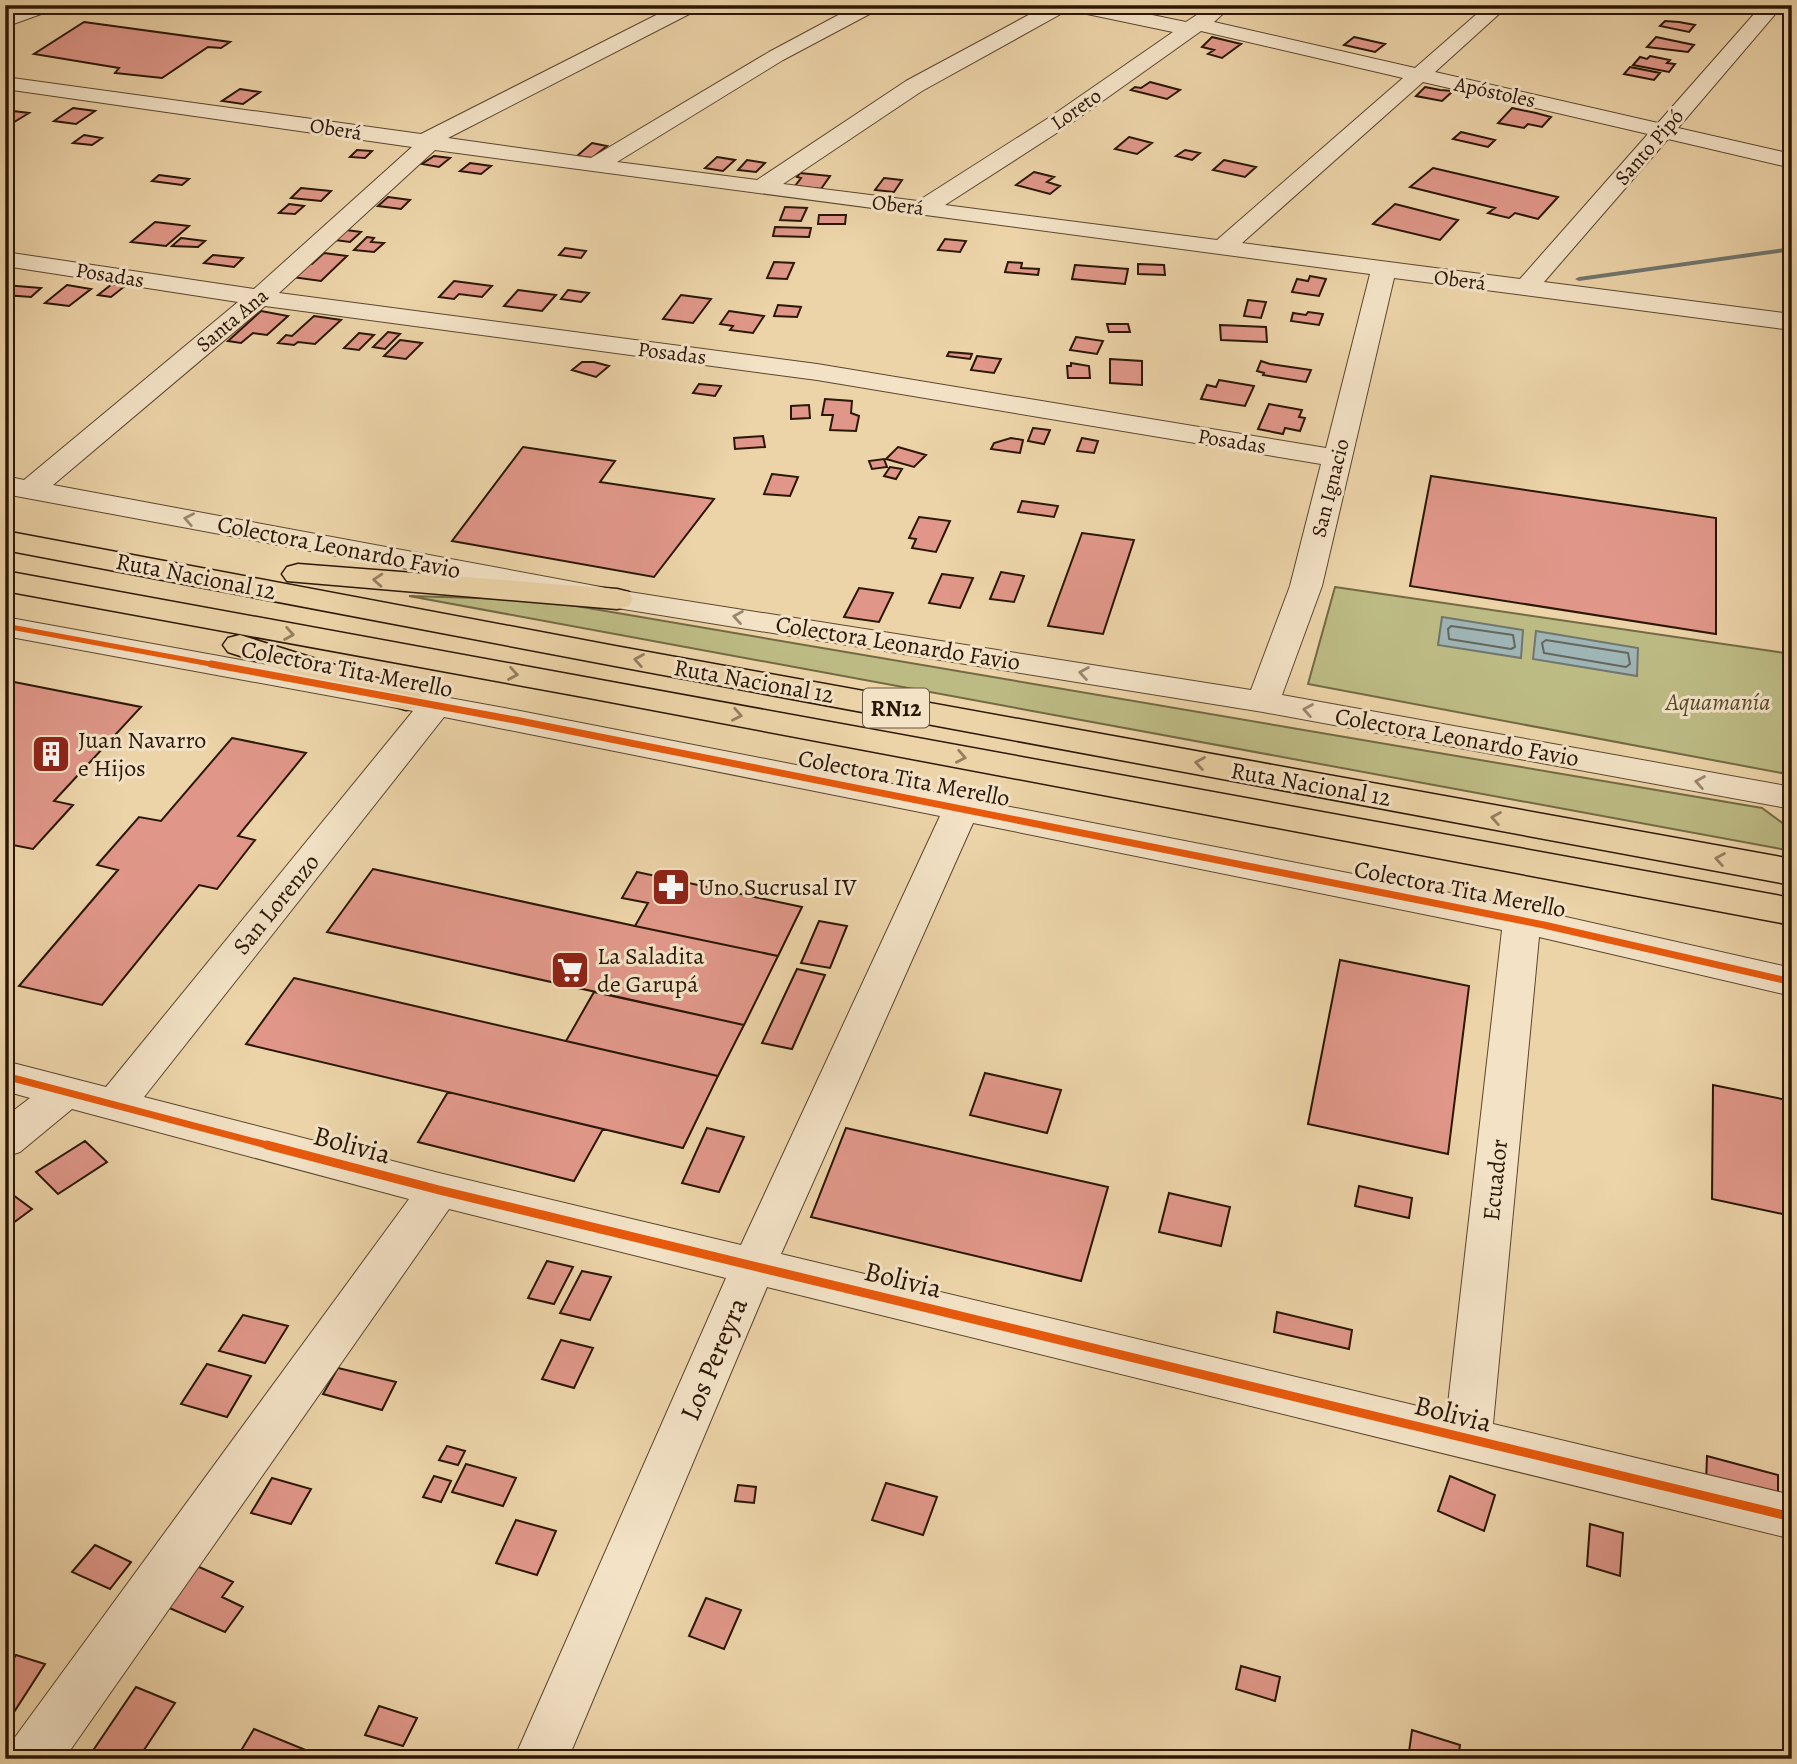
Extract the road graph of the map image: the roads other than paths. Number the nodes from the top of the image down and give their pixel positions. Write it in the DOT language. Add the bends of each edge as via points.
graph roads {
  1 [pos="48,5"];
  2 [pos="692,5"];
  3 [pos="872,5"];
  4 [pos="1062,5"];
  5 [pos="1074,5"];
  6 [pos="1224,5"];
  7 [pos="1499,5"];
  8 [pos="1773,5"];
  9 [pos="5,21"];
  10 [pos="1194,26"];
  11 [pos="1419,76"];
  12 [pos="5,83"];
  13 [pos="1664,130"];
  14 [pos="426,143"];
  15 [pos="1792,161"];
  16 [pos="594,166"];
  17 [pos="761,188"];
  18 [pos="925,208"];
  19 [pos="1222,248"];
  20 [pos="5,259"];
  21 [pos="1383,271"];
  22 [pos="1525,289"];
  23 [pos="259,298"];
  24 [pos="1792,322"];
  25 [pos="1337,458"];
  26 [pos="18,487"];
  27 [pos="5,540"];
  28 [pos="107,559"];
  29 [pos="5,582"];
  30 [pos="617,599"];
  31 [pos="98,600"];
  32 [pos="5,626"];
  33 [pos="421,702"];
  34 [pos="1263,702"];
  35 [pos="1792,798"];
  36 [pos="961,809"];
  37 [pos="1790,872"];
  38 [pos="1791,911"];
  39 [pos="1522,920"];
  40 [pos="1792,982"];
  41 [pos="5,1076"];
  42 [pos="66,1091"];
  43 [pos="116,1103"];
  44 [pos="5,1141"];
  45 [pos="439,1190"];
  46 [pos="754,1265"];
  47 [pos="1468,1439"];
  48 [pos="1792,1517"];
  49 [pos="32,1759"];
  50 [pos="541,1759"];
  1 -- 9 [label="street"];
  2 -- 14 [label="street, Santa Ana"];
  3 -- 16 [label="street" via="776,55"];
  4 -- 17 [label="street" via="914,86"];
  5 -- 10 [label="street, Apóstoles"];
  6 -- 10 [label="street, Loreto"];
  7 -- 11 [label="street"];
  8 -- 13 [label="street, Santo Pipó"];
  10 -- 11 [label="street, Apóstoles"];
  10 -- 18 [label="street, Loreto"];
  11 -- 13 [label="street, Apóstoles"];
  11 -- 19 [label="street"];
  12 -- 14 [label="street, Oberá"];
  13 -- 15 [label="street, Apóstoles"];
  13 -- 22 [label="street, Santo Pipó"];
  14 -- 16 [label="street, Oberá"];
  14 -- 23 [label="street, Santa Ana"];
  16 -- 17 [label="street, Oberá"];
  17 -- 18 [label="street, Oberá"];
  18 -- 19 [label="street, Oberá"];
  19 -- 21 [label="street, Oberá"];
  20 -- 23 [label="street, Posadas"];
  21 -- 22 [label="street, Oberá"];
  21 -- 25 [label="street, San Ignacio"];
  22 -- 24 [label="street, Oberá"];
  23 -- 25 [label="street, Posadas" via="817,372"];
  23 -- 26 [label="street, Santa Ana"];
  25 -- 34 [label="street, San Ignacio" via="1306,586"];
  30 -- 26 [label="street, Colectora Leonardo Favio, one-way"];
  27 -- 28 [label="highway, Ruta Nacional 12 / RN12"];
  30 -- 28 [label="highway, one-way"];
  37 -- 28 [label="highway, Ruta Nacional 12 / RN12, one-way"];
  29 -- 31 [label="highway, Ruta Nacional 12 / RN12"];
  34 -- 30 [label="street, Colectora Leonardo Favio, one-way"];
  31 -- 33 [label="highway"];
  31 -- 38 [label="highway, Ruta Nacional 12 / RN12, one-way"];
  32 -- 33 [label="street, Colectora Tita Merello"];
  33 -- 36 [label="street, Colectora Tita Merello"];
  33 -- 43 [label="street, San Lorenzo"];
  35 -- 34 [label="street, Colectora Leonardo Favio, one-way"];
  36 -- 39 [label="street, Colectora Tita Merello"];
  36 -- 46 [label="street, Los Pereyra"];
  39 -- 40 [label="street, Colectora Tita Merello"];
  39 -- 47 [label="street, Ecuador"];
  41 -- 42 [label="street, Bolivia"];
  42 -- 43 [label="street, Bolivia"];
  42 -- 44 [label="street"];
  43 -- 45 [label="street, Bolivia"];
  45 -- 46 [label="street, Bolivia"];
  45 -- 49 [label="street"];
  46 -- 47 [label="street, Bolivia"];
  46 -- 50 [label="street, Los Pereyra"];
  47 -- 48 [label="street, Bolivia"];
}
